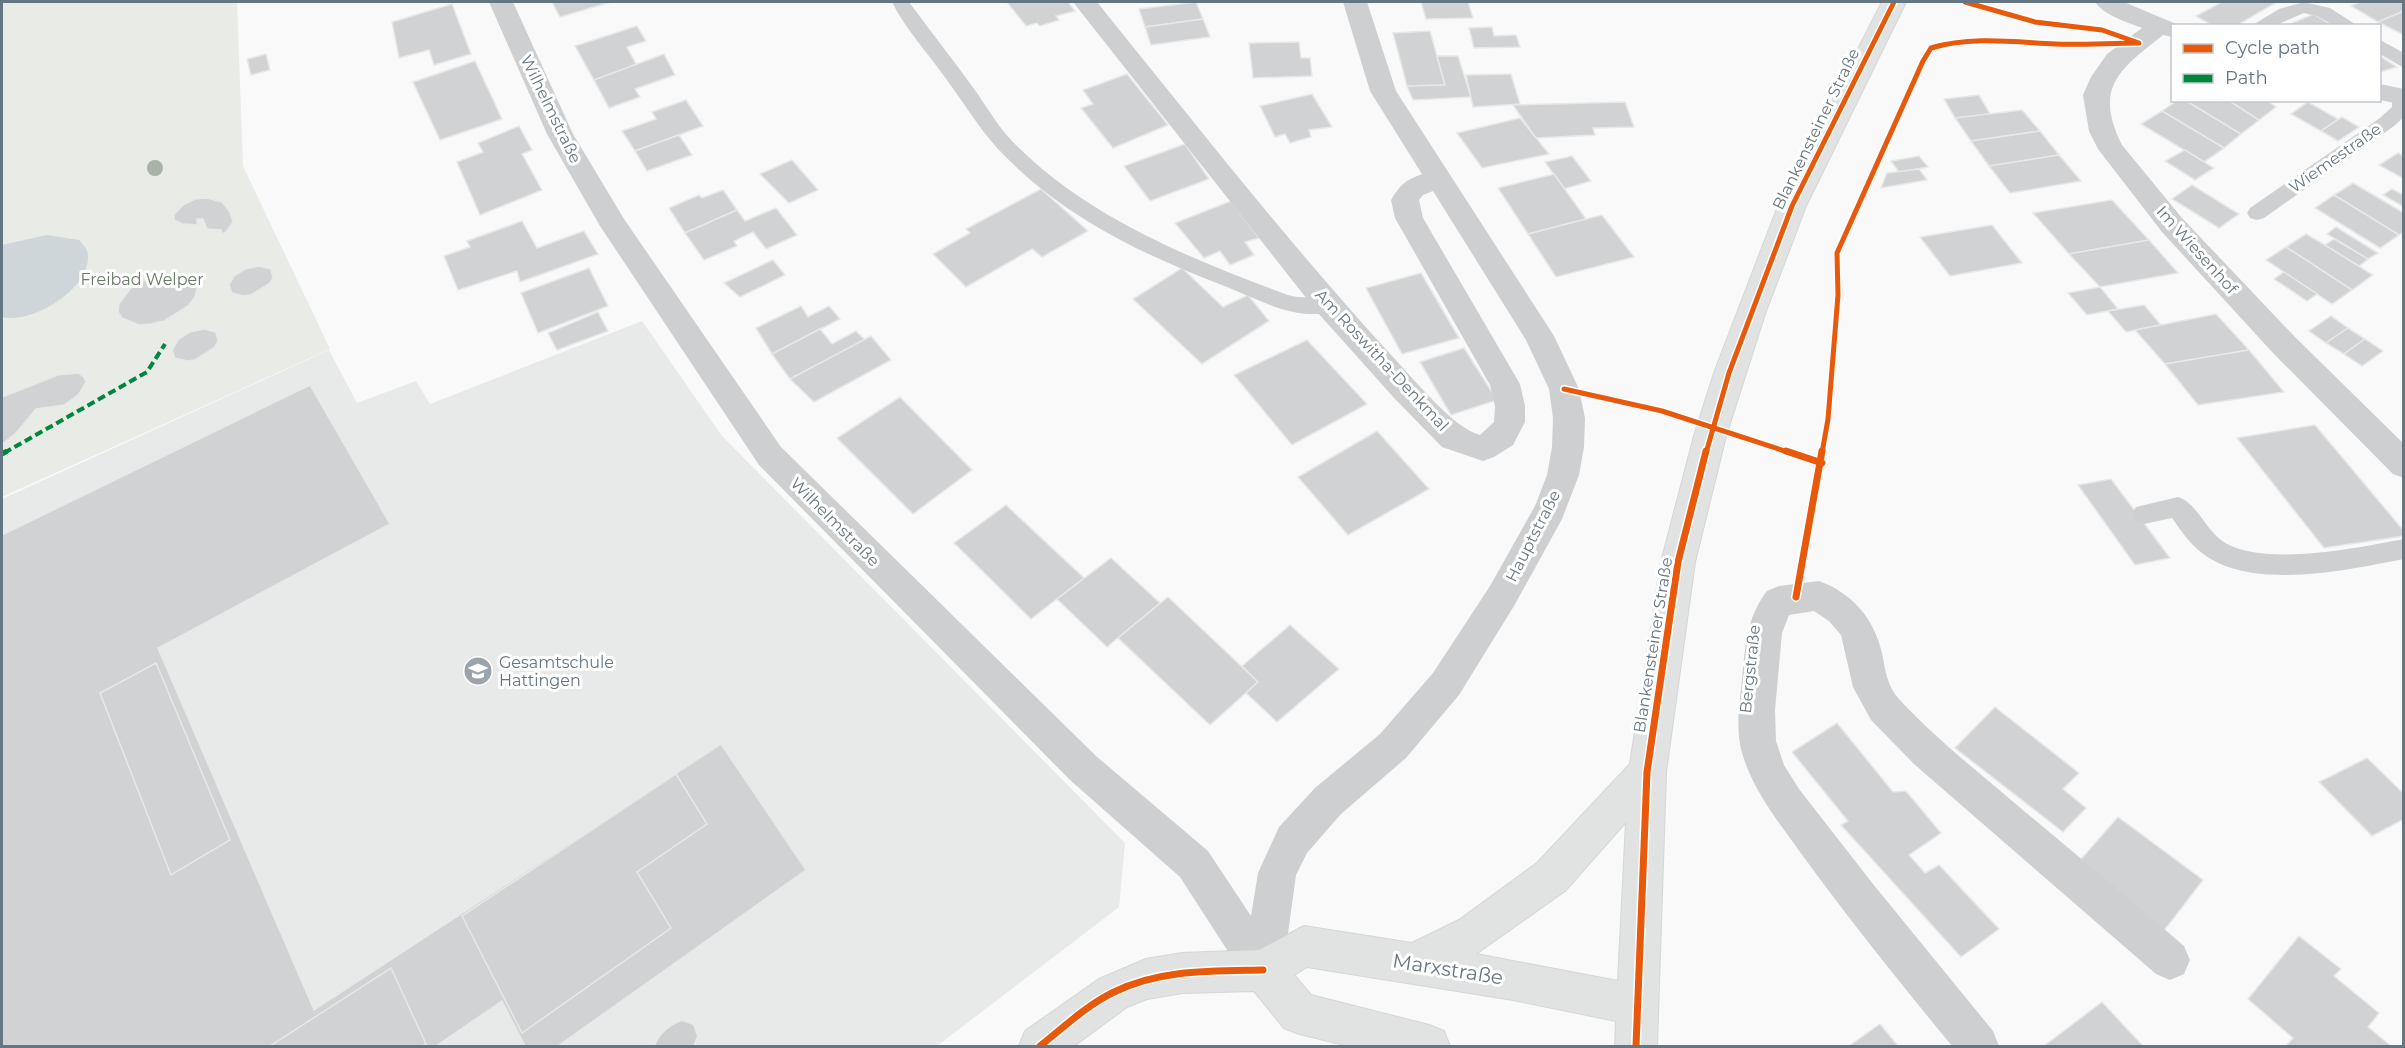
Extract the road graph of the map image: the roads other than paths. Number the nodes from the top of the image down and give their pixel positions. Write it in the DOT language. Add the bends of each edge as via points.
graph roads {
  1 [pos="501,2"];
  2 [pos="900,2"];
  3 [pos="1085,2"];
  4 [pos="1355,2"];
  5 [pos="1894,2"];
  6 [pos="2107,2"];
  7 [pos="2264,24"];
  8 [pos="2346,24"];
  9 [pos="2166,28"];
  10 [pos="2381,47"];
  11 [pos="2403,62"];
  12 [pos="2395,95"];
  13 [pos="1438,178"];
  14 [pos="2257,213"];
  15 [pos="1328,305"];
  16 [pos="2403,465"];
  17 [pos="2144,514"];
  18 [pos="2403,549"];
  19 [pos="1647,772"];
  20 [pos="2170,960"];
  21 [pos="1414,964"];
  22 [pos="1263,970"];
  23 [pos="1637,1005"];
  24 [pos="1040,1047"];
  25 [pos="1429,1047"];
  26 [pos="1636,1047"];
  27 [pos="1978,1047"];
  1 -- 22 [label="street, Wilhelmstraße" via="560,134 688,339 770,456 1083,768 1194,864"];
  2 -- 15 [label="lane" via="1004,144 1061,195 1104,225 1207,272 1294,305"];
  3 -- 15 [label="street, Am Roswitha-Denkmal"];
  4 -- 13 [label="street, Hauptstraße" via="1383,91"];
  5 -- 19 [label="main road, Blankensteiner Straße" via="1792,206 1729,372 1678,562"];
  6 -- 9 [label="street"];
  7 -- 8 [label="lane" via="2293,8 2306,6 2318,8"];
  9 -- 16 [label="street, Im Wiesenhof" via="2116,60 2104,77 2096,95 2102,131 2111,149 2172,225"];
  10 -- 11 [label="lane"];
  12 -- 14 [label="lane, Wiemestraße" via="2402,109 2387,122"];
  13 -- 15 [label="street, Am Roswitha-Denkmal" via="1413,188 1405,200 1409,218 1505,384 1510,422 1504,436 1483,447 1453,438"];
  13 -- 22 [label="street, Hauptstraße" via="1539,336 1564,389 1569,447 1563,475 1550,509 1508,586 1446,684 1393,746 1328,801 1293,840 1277,873"];
  17 -- 18 [label="lane" via="2178,507 2201,538 2219,551 2246,560 2328,563"];
  19 -- 21 [label="main road" via="1551,877 1473,934"];
  19 -- 23 [label="main road, Blankensteiner Straße"];
  20 -- 27 [label="street, Bergstraße" via="1927,752 1884,708 1871,687 1862,643 1841,610 1819,596 1779,601 1771,610 1764,631 1758,720 1760,750 1768,773 1833,864"];
  21 -- 22 [label="main road, Marxstraße" via="1305,946"];
  21 -- 23 [label="main road, Marxstraße"];
  22 -- 24 [label="main road, Marxstraße" via="1182,973 1146,979 1113,993"];
  22 -- 25 [label="main road" via="1299,1013"];
  23 -- 26 [label="main road, Blankensteiner Straße"];
}
